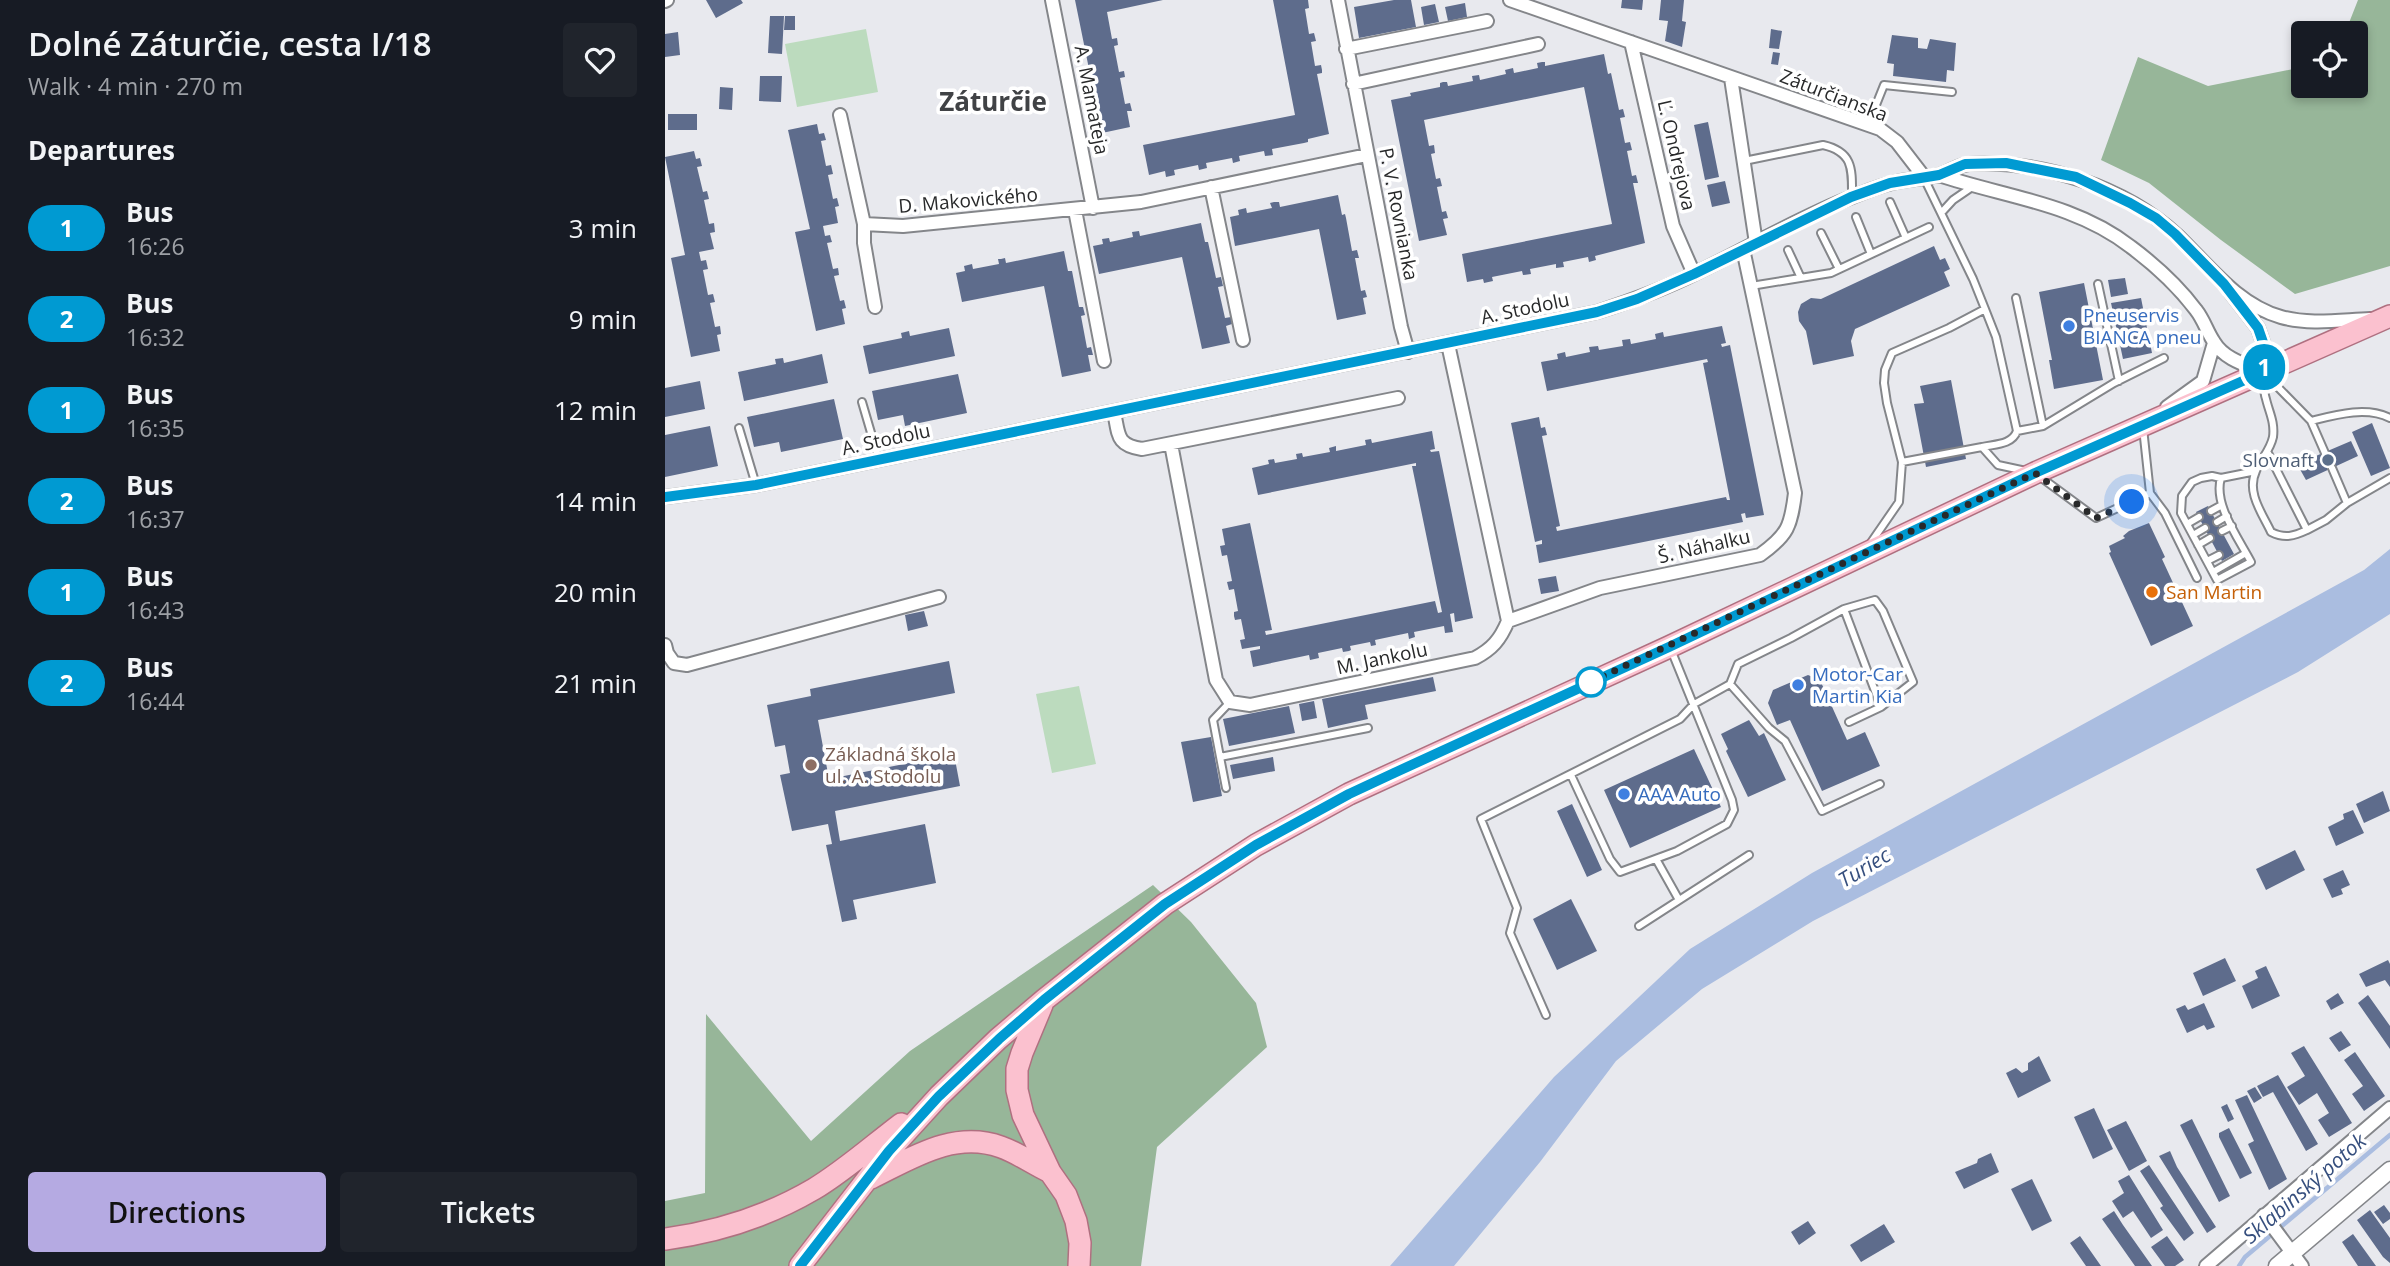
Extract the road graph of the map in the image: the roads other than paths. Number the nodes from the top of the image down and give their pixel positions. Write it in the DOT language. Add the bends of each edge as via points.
graph roads {
  1 [pos="1052,0"];
  2 [pos="1338,0"];
  3 [pos="1510,0"];
  4 [pos="1487,21"];
  5 [pos="1631,42"];
  6 [pos="1538,44"];
  7 [pos="1346,49"];
  8 [pos="1731,78"];
  9 [pos="1353,84"];
  10 [pos="1952,92"];
  11 [pos="840,115"];
  12 [pos="1868,125"];
  13 [pos="1367,155"];
  14 [pos="1743,161"];
  15 [pos="1939,175"];
  16 [pos="1924,177"];
  17 [pos="1973,186"];
  18 [pos="1211,187"];
  19 [pos="1851,197"];
  20 [pos="1889,202"];
  21 [pos="1093,208"];
  22 [pos="1075,210"];
  23 [pos="1942,212"];
  24 [pos="1856,217"];
  25 [pos="864,224"];
  26 [pos="1929,227"];
  27 [pos="1821,233"];
  28 [pos="1906,238"];
  29 [pos="1756,243"];
  30 [pos="1743,249"];
  31 [pos="1788,250"];
  32 [pos="1871,254"];
  33 [pos="1839,269"];
  34 [pos="1694,274"];
  35 [pos="1801,278"];
  36 [pos="2098,284"];
  37 [pos="2224,284"];
  38 [pos="1751,286"];
  39 [pos="2016,298"];
  40 [pos="875,307"];
  41 [pos="1985,309"];
  42 [pos="2387,317"];
  43 [pos="1243,340"];
  44 [pos="2214,343"];
  45 [pos="1448,344"];
  46 [pos="1408,352"];
  47 [pos="2164,358"];
  48 [pos="1104,361"];
  49 [pos="2263,372"];
  50 [pos="2119,381"];
  51 [pos="1398,398"];
  52 [pos="862,402"];
  53 [pos="1114,412"];
  54 [pos="2390,418"];
  55 [pos="2311,421"];
  56 [pos="2143,425"];
  57 [pos="2042,426"];
  58 [pos="739,428"];
  59 [pos="2017,431"];
  60 [pos="1171,444"];
  61 [pos="1982,447"];
  62 [pos="2268,453"];
  63 [pos="2325,453"];
  64 [pos="879,460"];
  65 [pos="1902,462"];
  66 [pos="2332,468"];
  67 [pos="2256,471"];
  68 [pos="2035,473"];
  69 [pos="2221,478"];
  70 [pos="2390,478"];
  71 [pos="756,485"];
  72 [pos="2150,493"];
  73 [pos="665,497"];
  74 [pos="2347,503"];
  75 [pos="2222,505"];
  76 [pos="2211,511"];
  77 [pos="2227,516"];
  78 [pos="2199,517"];
  79 [pos="2217,522"];
  80 [pos="2187,524"];
  81 [pos="2232,526"];
  82 [pos="2205,528"];
  83 [pos="2307,530"];
  84 [pos="2222,531"];
  85 [pos="2193,535"];
  86 [pos="2210,538"];
  87 [pos="2241,542"];
  88 [pos="2198,545"];
  89 [pos="2231,548"];
  90 [pos="1863,554"];
  91 [pos="2219,555"];
  92 [pos="2207,561"];
  93 [pos="2197,578"];
  94 [pos="939,597"];
  95 [pos="1845,608"];
  96 [pos="1508,621"];
  97 [pos="665,645"];
  98 [pos="1669,647"];
  99 [pos="1730,684"];
  100 [pos="1230,702"];
  101 [pos="1694,704"];
  102 [pos="1881,707"];
  103 [pos="1849,722"];
  104 [pos="1369,728"];
  105 [pos="1220,757"];
  106 [pos="1571,775"];
  107 [pos="1880,784"];
  108 [pos="1226,788"];
  109 [pos="1749,855"];
  110 [pos="1656,859"];
  111 [pos="1679,900"];
  112 [pos="1639,926"];
  113 [pos="1044,1000"];
  114 [pos="1546,1015"];
  115 [pos="939,1096"];
  116 [pos="2390,1108"];
  117 [pos="2390,1170"];
  118 [pos="1050,1172"];
  119 [pos="866,1180"];
  120 [pos="2264,1216"];
  121 [pos="665,1239"];
  122 [pos="2288,1246"];
  123 [pos="800,1266"];
  124 [pos="1079,1266"];
  125 [pos="2206,1266"];
  126 [pos="2277,1266"];
  127 [pos="2302,1266"];
  1 -- 21 [label="street, A. Mamateja"];
  2 -- 7 [label="street, P. V. Rovnianka"];
  3 -- 5 [label="street, Záturčianska"];
  4 -- 7 [label="street"];
  5 -- 8 [label="street, Záturčianska"];
  5 -- 34 [label="street, Ľ. Ondrejova" via="1673,226"];
  6 -- 9 [label="street"];
  7 -- 9 [label="street, P. V. Rovnianka"];
  8 -- 12 [label="street, Záturčianska"];
  8 -- 14 [label="street"];
  9 -- 13 [label="street, P. V. Rovnianka"];
  10 -- 12 [label="lane" via="1884,85"];
  11 -- 25 [label="street"];
  12 -- 16 [label="street, Záturčianska" via="1897,142"];
  13 -- 18 [label="street, D. Makovického"];
  13 -- 46 [label="street, P. V. Rovnianka"];
  14 -- 19 [label="lane" via="1823,145 1835,148 1852,171"];
  14 -- 29 [label="street"];
  15 -- 16 [label="street"];
  15 -- 17 [label="street"];
  15 -- 37 [label="street" via="1965,164 2006,163 2076,177 2156,218"];
  16 -- 19 [label="street, A. Stodolu"];
  16 -- 23 [label="lane"];
  17 -- 23 [label="lane"];
  17 -- 44 [label="street" via="2052,205 2109,232 2180,290"];
  18 -- 21 [label="street, D. Makovického"];
  18 -- 43 [label="street"];
  19 -- 29 [label="street, A. Stodolu"];
  20 -- 28 [label="lane"];
  21 -- 22 [label="street, D. Makovického"];
  22 -- 25 [label="street, D. Makovického" via="903,226"];
  22 -- 48 [label="street"];
  23 -- 41 [label="lane"];
  24 -- 32 [label="lane"];
  25 -- 40 [label="street"];
  26 -- 28 [label="lane"];
  27 -- 33 [label="lane"];
  28 -- 32 [label="lane"];
  29 -- 30 [label="street, A. Stodolu"];
  30 -- 34 [label="street, A. Stodolu"];
  30 -- 38 [label="street, Š. Náhalku"];
  31 -- 35 [label="lane"];
  32 -- 33 [label="lane"];
  33 -- 35 [label="lane"];
  34 -- 45 [label="street, A. Stodolu" via="1597,312"];
  35 -- 38 [label="lane"];
  36 -- 50 [label="lane"];
  37 -- 42 [label="street" via="2280,317 2306,321"];
  37 -- 49 [label="street" via="2258,328 2266,351"];
  38 -- 96 [label="street, Š. Náhalku" via="1795,493 1788,527 1779,541 1760,555 1600,588"];
  39 -- 57 [label="lane"];
  41 -- 59 [label="lane" via="1996,337"];
  41 -- 65 [label="lane" via="1892,353 1887,361 1884,383"];
  42 -- 49 [label="main road"];
  44 -- 49 [label="street" via="2234,360"];
  44 -- 56 [label="street" via="2203,381"];
  45 -- 46 [label="street, A. Stodolu"];
  45 -- 96 [label="street"];
  46 -- 53 [label="street, A. Stodolu"];
  47 -- 50 [label="lane"];
  49 -- 55 [label="lane"];
  49 -- 56 [label="main road"];
  49 -- 62 [label="lane" via="2273,425"];
  50 -- 57 [label="lane"];
  51 -- 60 [label="street"];
  52 -- 64 [label="lane"];
  53 -- 60 [label="street" via="1120,441 1128,447"];
  53 -- 64 [label="street, A. Stodolu"];
  54 -- 55 [label="lane" via="2343,413"];
  55 -- 63 [label="lane"];
  56 -- 68 [label="main road"];
  56 -- 72 [label="lane"];
  57 -- 59 [label="lane"];
  58 -- 71 [label="lane"];
  59 -- 61 [label="lane" via="2010,442"];
  60 -- 100 [label="street" via="1216,680"];
  61 -- 65 [label="lane"];
  61 -- 68 [label="lane" via="1998,465"];
  62 -- 67 [label="lane"];
  62 -- 83 [label="lane"];
  64 -- 71 [label="street, A. Stodolu"];
  65 -- 90 [label="lane" via="1899,502"];
  66 -- 74 [label="lane"];
  67 -- 69 [label="lane"];
  67 -- 83 [label="lane" via="2252,489 2271,532 2286,537"];
  68 -- 72 [label="lane" via="2096,518"];
  68 -- 90 [label="main road"];
  69 -- 75 [label="lane"];
  69 -- 80 [label="lane" via="2201,478 2185,489 2180,504"];
  70 -- 74 [label="lane"];
  71 -- 73 [label="street, A. Stodolu"];
  72 -- 93 [label="lane"];
  74 -- 83 [label="lane"];
  75 -- 76 [label="lane"];
  75 -- 77 [label="lane"];
  77 -- 79 [label="lane"];
  77 -- 81 [label="lane"];
  78 -- 80 [label="lane"];
  80 -- 85 [label="lane"];
  81 -- 84 [label="lane"];
  81 -- 87 [label="lane"];
  82 -- 85 [label="lane"];
  85 -- 88 [label="lane"];
  86 -- 88 [label="lane"];
  87 -- 89 [label="lane"];
  87 -- 92 [label="lane" via="2246,553 2213,572"];
  88 -- 92 [label="lane"];
  90 -- 98 [label="main road"];
  91 -- 92 [label="lane"];
  94 -- 97 [label="street" via="687,665 674,663"];
  95 -- 99 [label="lane" via="1738,664"];
  95 -- 102 [label="lane"];
  95 -- 102 [label="lane" via="1875,600 1884,611 1913,682"];
  96 -- 100 [label="street, M. Jankolu" via="1491,649 1475,658 1250,705"];
  98 -- 101 [label="lane"];
  98 -- 113 [label="main road" via="1360,789 1256,845 1165,904"];
  99 -- 101 [label="lane"];
  99 -- 107 [label="lane" via="1786,741 1822,811"];
  100 -- 105 [label="lane" via="1213,720"];
  101 -- 106 [label="lane" via="1680,719"];
  101 -- 110 [label="lane" via="1734,810 1727,824"];
  102 -- 103 [label="lane"];
  104 -- 105 [label="lane"];
  105 -- 108 [label="lane"];
  106 -- 110 [label="lane" via="1620,872"];
  106 -- 114 [label="lane" via="1481,819 1517,908 1510,933"];
  109 -- 111 [label="lane"];
  110 -- 111 [label="lane"];
  111 -- 112 [label="lane"];
  113 -- 115 [label="main road"];
  113 -- 118 [label="main road" via="1017,1069 1017,1090 1023,1115"];
  115 -- 119 [label="main road"];
  115 -- 121 [label="main road" via="815,1188 781,1207 739,1223"];
  116 -- 120 [label="street"];
  117 -- 122 [label="street"];
  118 -- 119 [label="main road" via="1004,1147 975,1140 924,1152"];
  118 -- 124 [label="main road" via="1076,1221"];
  119 -- 123 [label="main road"];
  120 -- 122 [label="street"];
  120 -- 125 [label="street"];
  122 -- 126 [label="street"];
  122 -- 127 [label="street"];
}
